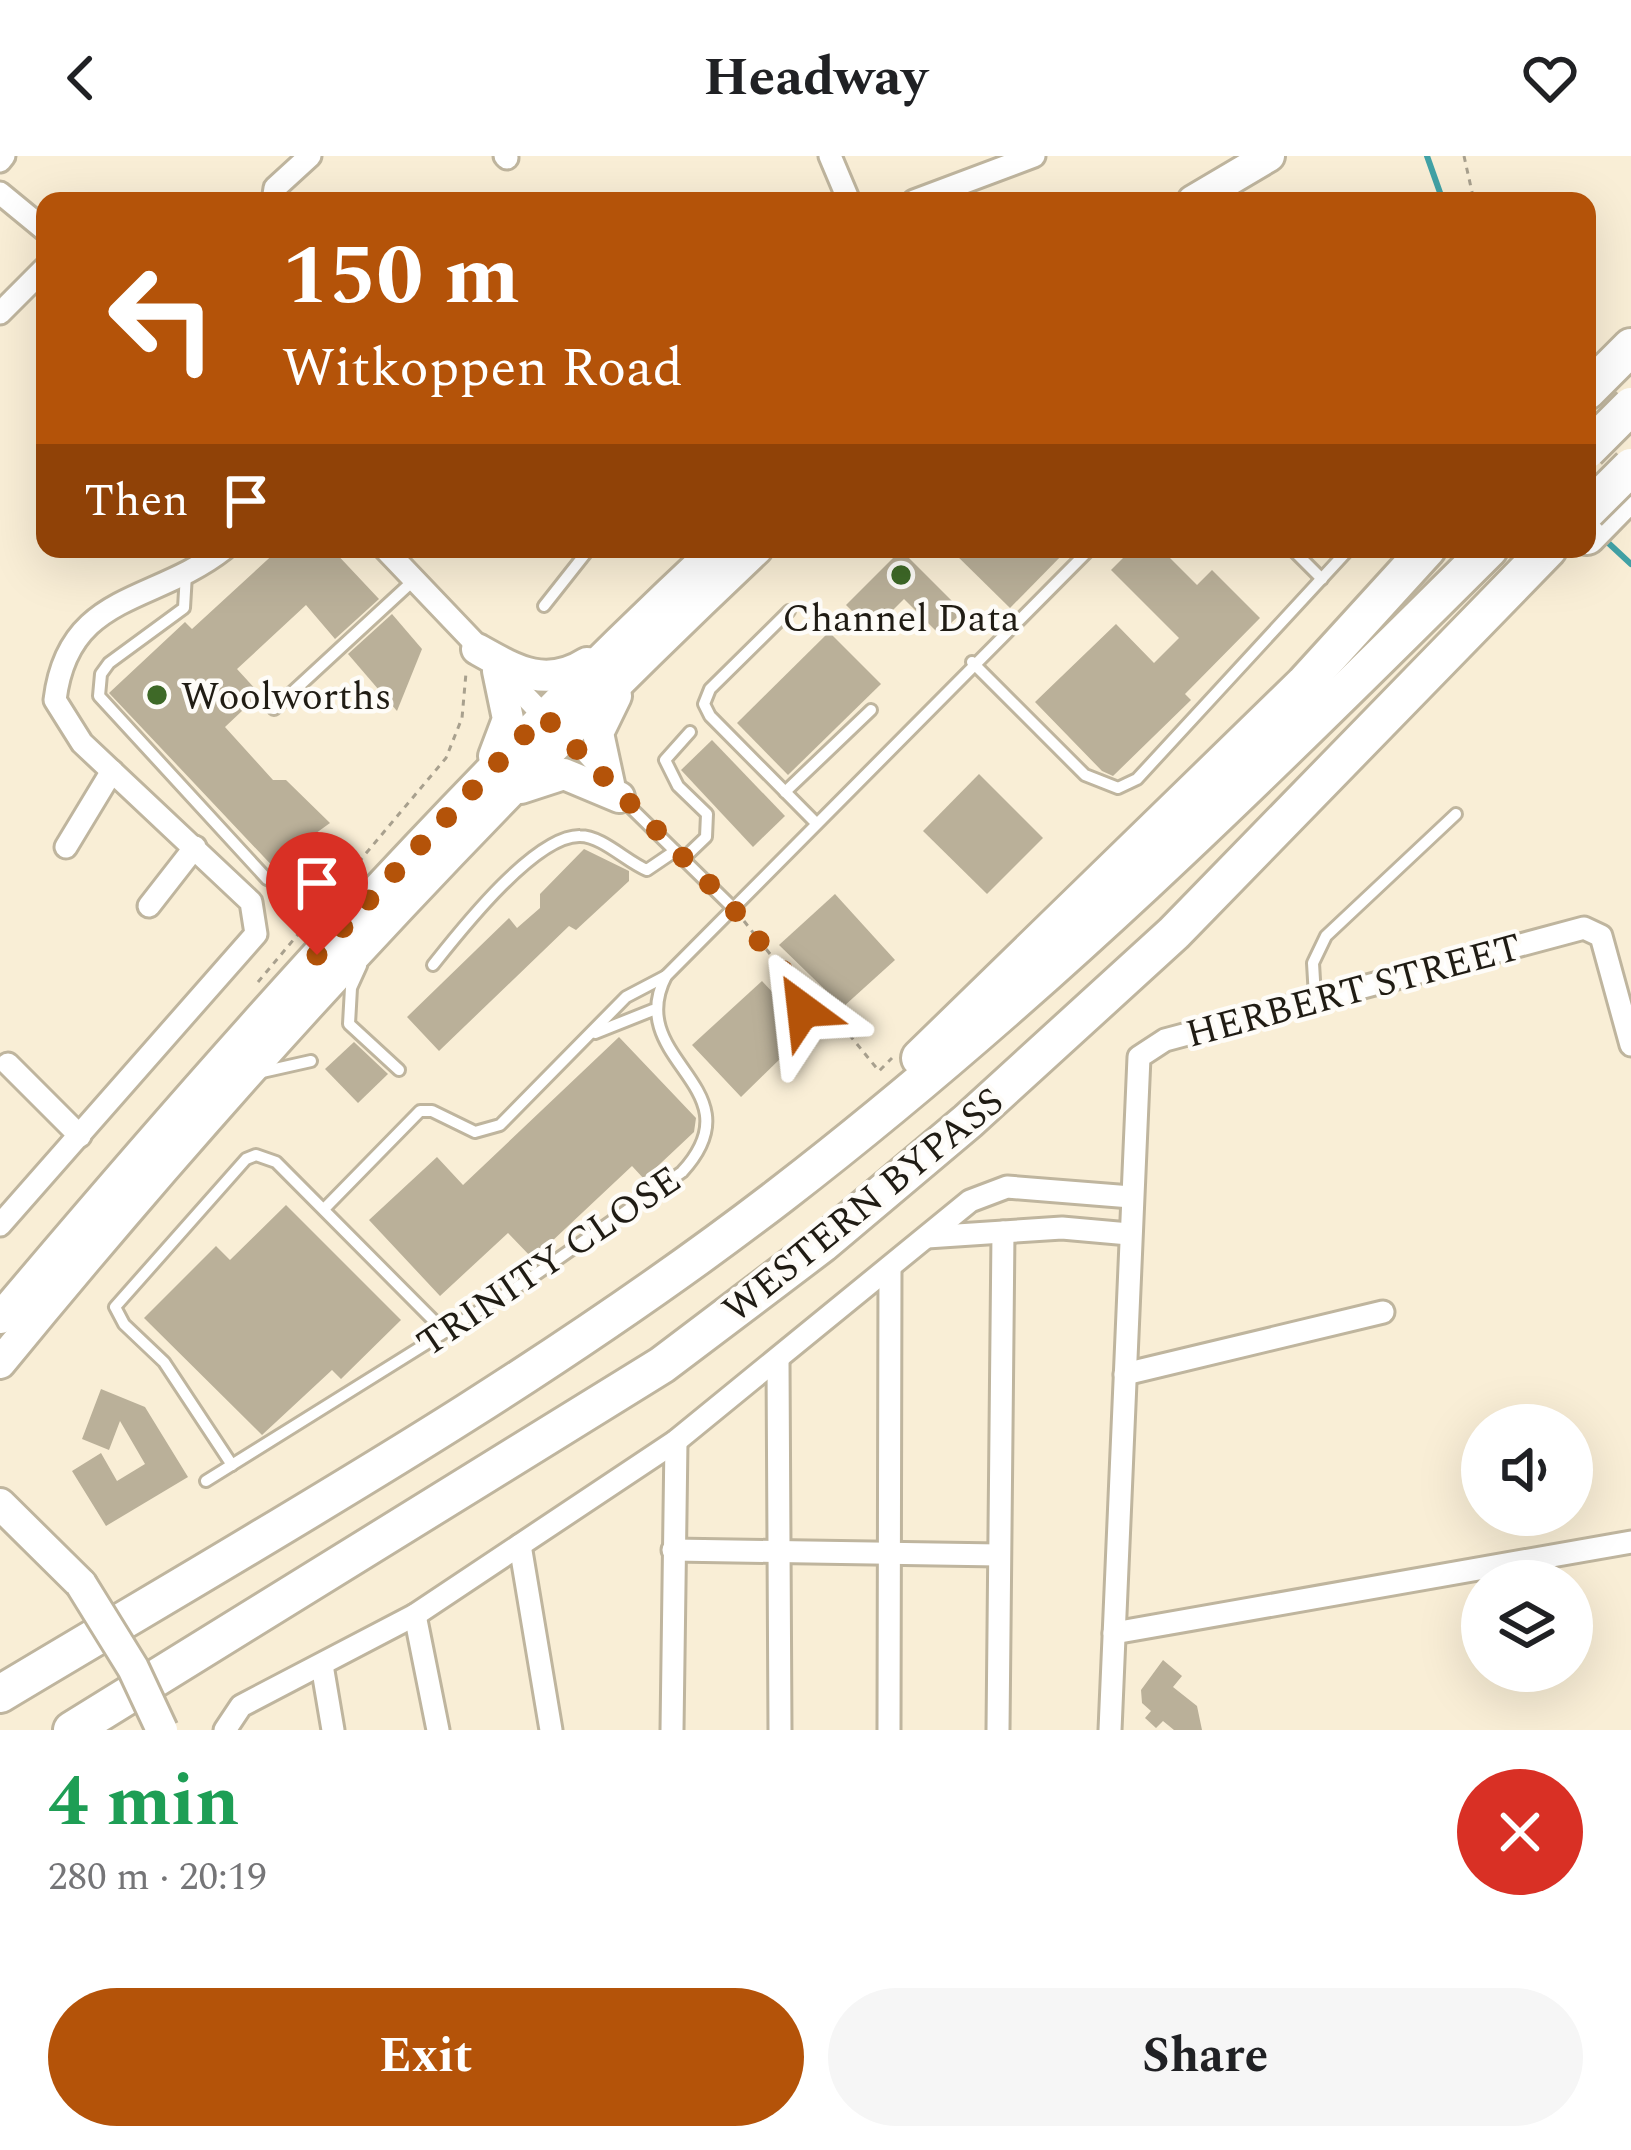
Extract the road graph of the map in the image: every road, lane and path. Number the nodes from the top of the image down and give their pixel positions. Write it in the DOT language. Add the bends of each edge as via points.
graph roads {
  1 [pos="310,156"];
  2 [pos="830,156"];
  3 [pos="1034,156"];
  4 [pos="1269,156"];
  5 [pos="1464,156"];
  6 [pos="274,192"];
  7 [pos="845,192"];
  8 [pos="938,192"];
  9 [pos="1207,192"];
  10 [pos="1472,192"];
  11 [pos="0,194"];
  12 [pos="36,223"];
  13 [pos="36,277"];
  14 [pos="0,313"];
  15 [pos="1631,406"];
  16 [pos="1596,441"];
  17 [pos="1631,467"];
  18 [pos="1631,491"];
  19 [pos="1596,502"];
  20 [pos="1596,527"];
  21 [pos="210,558"];
  22 [pos="393,558"];
  23 [pos="582,558"];
  24 [pos="708,558"];
  25 [pos="746,558"];
  26 [pos="1081,558"];
  27 [pos="1301,558"];
  28 [pos="1341,558"];
  29 [pos="1419,558"];
  30 [pos="1480,558"];
  31 [pos="1540,566"];
  32 [pos="186,574"];
  33 [pos="1322,579"];
  34 [pos="414,580"];
  35 [pos="544,606"];
  36 [pos="789,610"];
  37 [pos="632,647"];
  38 [pos="481,654"];
  39 [pos="972,662"];
  40 [pos="274,710"];
  41 [pos="871,710"];
  42 [pos="554,725"];
  43 [pos="690,732"];
  44 [pos="112,771"];
  45 [pos="472,785"];
  46 [pos="614,790"];
  47 [pos="785,792"];
  48 [pos="1456,814"];
  49 [pos="815,822"];
  50 [pos="473,826"];
  51 [pos="66,847"];
  52 [pos="195,848"];
  53 [pos="679,855"];
  54 [pos="431,871"];
  55 [pos="299,878"];
  56 [pos="149,906"];
  57 [pos="731,906"];
  58 [pos="433,965"];
  59 [pos="666,976"];
  60 [pos="250,993"];
  61 [pos="1316,997"];
  62 [pos="653,1010"];
  63 [pos="803,1010"];
  64 [pos="588,1036"];
  65 [pos="1631,1046"];
  66 [pos="311,1061"];
  67 [pos="8,1064"];
  68 [pos="399,1070"];
  69 [pos="214,1109"];
  70 [pos="80,1136"];
  71 [pos="818,1164"];
  72 [pos="1131,1197"];
  73 [pos="326,1207"];
  74 [pos="0,1225"];
  75 [pos="1003,1232"];
  76 [pos="1129,1234"];
  77 [pos="927,1237"];
  78 [pos="890,1267"];
  79 [pos="1383,1312"];
  80 [pos="0,1318"];
  81 [pos="445,1332"];
  82 [pos="778,1361"];
  83 [pos="0,1363"];
  84 [pos="1124,1374"];
  85 [pos="676,1441"];
  86 [pos="232,1465"];
  87 [pos="206,1481"];
  88 [pos="0,1504"];
  89 [pos="1631,1542"];
  90 [pos="520,1545"];
  91 [pos="673,1550"];
  92 [pos="781,1552"];
  93 [pos="892,1554"];
  94 [pos="999,1555"];
  95 [pos="415,1615"];
  96 [pos="1114,1633"];
  97 [pos="322,1665"];
  98 [pos="0,1694"];
  99 [pos="72,1730"];
  100 [pos="162,1730"];
  101 [pos="225,1730"];
  102 [pos="333,1730"];
  103 [pos="438,1730"];
  104 [pos="551,1730"];
  105 [pos="672,1730"];
  106 [pos="780,1730"];
  107 [pos="889,1730"];
  108 [pos="998,1730"];
  109 [pos="1110,1730"];
  1 -- 6 [label="street"];
  2 -- 7 [label="street"];
  3 -- 8 [label="street"];
  4 -- 9 [label="main road"];
  5 -- 10 [label="path"];
  11 -- 12 [label="street"];
  13 -- 14 [label="street"];
  15 -- 16 [label="highway, bridge"];
  17 -- 19 [label="highway, bridge"];
  18 -- 20 [label="highway"];
  21 -- 32 [label="street"];
  22 -- 34 [label="street"];
  23 -- 35 [label="lane"];
  24 -- 37 [label="main road"];
  25 -- 37 [label="main road"];
  26 -- 39 [label="lane"];
  27 -- 33 [label="lane"];
  28 -- 33 [label="lane"];
  29 -- 71 [label="highway" via="1304,684"];
  30 -- 71 [label="highway, WESTERN BYPASS" via="1118,914"];
  31 -- 99 [label="highway, WESTERN BYPASS" via="1174,933 822,1244 643,1377"];
  32 -- 44 [label="street" via="102,611 62,663 55,700 62,718"];
  32 -- 55 [label="lane" via="184,608 110,663 99,696 267,879 283,886"];
  33 -- 39 [label="lane" via="1137,778 1118,788 1085,775"];
  34 -- 38 [label="street"];
  34 -- 40 [label="lane"];
  36 -- 47 [label="lane" via="704,704"];
  37 -- 38 [label="main road" via="552,678"];
  37 -- 42 [label="main road"];
  37 -- 46 [label="main road" via="598,743"];
  38 -- 42 [label="street"];
  38 -- 45 [label="main road" via="508,725"];
  38 -- 60 [label="path" via="446,758"];
  39 -- 49 [label="lane"];
  41 -- 47 [label="lane"];
  42 -- 45 [label="main road"];
  42 -- 46 [label="lane"];
  42 -- 50 [label="main road"];
  43 -- 53 [label="lane" via="665,760 707,814 706,837"];
  44 -- 51 [label="street"];
  44 -- 52 [label="street"];
  45 -- 80 [label="main road"];
  46 -- 50 [label="main road" via="552,775"];
  46 -- 53 [label="lane"];
  47 -- 49 [label="lane"];
  48 -- 61 [label="lane" via="1326,936 1313,963"];
  49 -- 57 [label="lane"];
  50 -- 54 [label="main road"];
  52 -- 56 [label="street"];
  52 -- 70 [label="street" via="251,902 256,934"];
  53 -- 57 [label="lane"];
  53 -- 58 [label="lane" via="647,870 584,836 565,839 525,866"];
  54 -- 68 [label="lane" via="351,988 350,1024"];
  54 -- 69 [label="main road"];
  57 -- 59 [label="lane"];
  57 -- 63 [label="path" via="796,987"];
  59 -- 62 [label="lane"];
  59 -- 64 [label="lane" via="626,997"];
  61 -- 65 [label="street, HERBERT STREET" via="1594,930"];
  61 -- 72 [label="street, HERBERT STREET" via="1165,1040 1139,1057"];
  62 -- 64 [label="lane"];
  62 -- 81 [label="lane, TRINITY CLOSE" via="705,1106 697,1156 666,1187"];
  64 -- 73 [label="lane" via="488,1131 432,1111 408,1118"];
  66 -- 69 [label="lane" via="260,1072"];
  67 -- 70 [label="street"];
  69 -- 83 [label="main road"];
  70 -- 74 [label="street"];
  71 -- 98 [label="highway, WESTERN BYPASS" via="498,1394"];
  72 -- 76 [label="street, HERBERT STREET"];
  72 -- 77 [label="street" via="1007,1186 970,1201"];
  73 -- 81 [label="lane"];
  73 -- 86 [label="lane" via="276,1162 246,1159 116,1307 164,1362"];
  75 -- 76 [label="street"];
  75 -- 77 [label="street"];
  75 -- 94 [label="street"];
  76 -- 84 [label="street, HERBERT STREET"];
  77 -- 78 [label="street"];
  78 -- 82 [label="street"];
  78 -- 93 [label="street"];
  79 -- 84 [label="street"];
  81 -- 86 [label="lane, TRINITY CLOSE"];
  82 -- 85 [label="street"];
  82 -- 92 [label="street"];
  84 -- 96 [label="street, HERBERT STREET"];
  85 -- 90 [label="street"];
  85 -- 91 [label="street"];
  86 -- 87 [label="lane, TRINITY CLOSE"];
  88 -- 100 [label="main road, bridge" via="80,1584"];
  89 -- 96 [label="street"];
  90 -- 95 [label="street"];
  90 -- 104 [label="street"];
  91 -- 92 [label="street"];
  91 -- 105 [label="street"];
  92 -- 93 [label="street"];
  92 -- 106 [label="street"];
  93 -- 94 [label="street"];
  93 -- 107 [label="street"];
  94 -- 108 [label="street"];
  95 -- 97 [label="street"];
  95 -- 103 [label="street"];
  96 -- 109 [label="street, HERBERT STREET"];
  97 -- 101 [label="street" via="241,1706"];
  97 -- 102 [label="street"];
}
